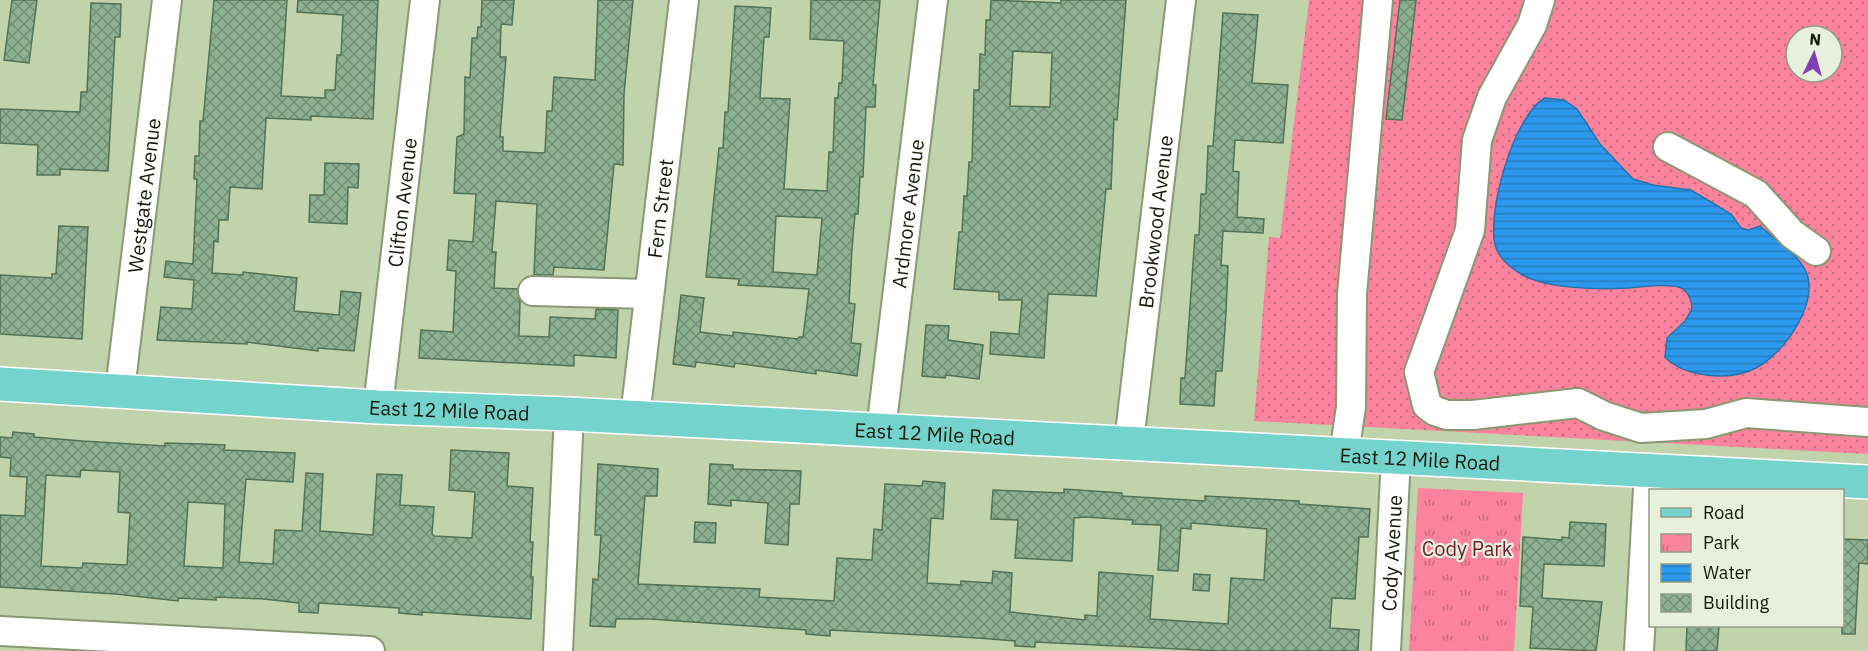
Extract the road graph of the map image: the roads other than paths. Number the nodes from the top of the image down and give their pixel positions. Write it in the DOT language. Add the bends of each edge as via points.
graph roads {
  1 [pos="167,0"];
  2 [pos="425,0"];
  3 [pos="684,0"];
  4 [pos="933,0"];
  5 [pos="1180,0"];
  6 [pos="1378,0"];
  7 [pos="1540,0"];
  8 [pos="1668,147"];
  9 [pos="1816,251"];
  10 [pos="533,291"];
  11 [pos="649,294"];
  12 [pos="0,384"];
  13 [pos="120,390"];
  14 [pos="378,407"];
  15 [pos="569,414"];
  16 [pos="635,417"];
  17 [pos="1868,422"];
  18 [pos="881,430"];
  19 [pos="1129,442"];
  20 [pos="1344,454"];
  21 [pos="1396,457"];
  22 [pos="1649,470"];
  23 [pos="1868,482"];
  24 [pos="0,631"];
  25 [pos="370,651"];
  26 [pos="558,651"];
  27 [pos="1386,651"];
  28 [pos="1639,651"];
  1 -- 13 [label="street, Westgate Avenue"];
  2 -- 14 [label="street, Clifton Avenue"];
  3 -- 11 [label="street, Fern Street"];
  4 -- 18 [label="street, Ardmore Avenue"];
  5 -- 19 [label="street, Brookwood Avenue"];
  6 -- 20 [label="street" via="1352,294 1351,407"];
  7 -- 17 [label="street" via="1532,25 1492,97 1477,140 1470,231 1419,372 1427,405 1447,415 1473,415 1578,403 1641,428 1707,424 1746,413"];
  8 -- 9 [label="street" via="1756,194 1792,234"];
  10 -- 11 [label="street"];
  11 -- 16 [label="street, Fern Street"];
  12 -- 13 [label="main road, East 12 Mile Road"];
  13 -- 14 [label="main road, East 12 Mile Road"];
  14 -- 15 [label="main road, East 12 Mile Road"];
  15 -- 16 [label="main road, East 12 Mile Road"];
  15 -- 26 [label="street"];
  16 -- 18 [label="main road, East 12 Mile Road"];
  18 -- 19 [label="main road, East 12 Mile Road"];
  19 -- 20 [label="main road, East 12 Mile Road"];
  20 -- 21 [label="main road, East 12 Mile Road"];
  21 -- 22 [label="main road, East 12 Mile Road"];
  21 -- 27 [label="street, Cody Avenue"];
  22 -- 23 [label="main road, East 12 Mile Road"];
  22 -- 28 [label="street"];
  24 -- 25 [label="street"];
}
